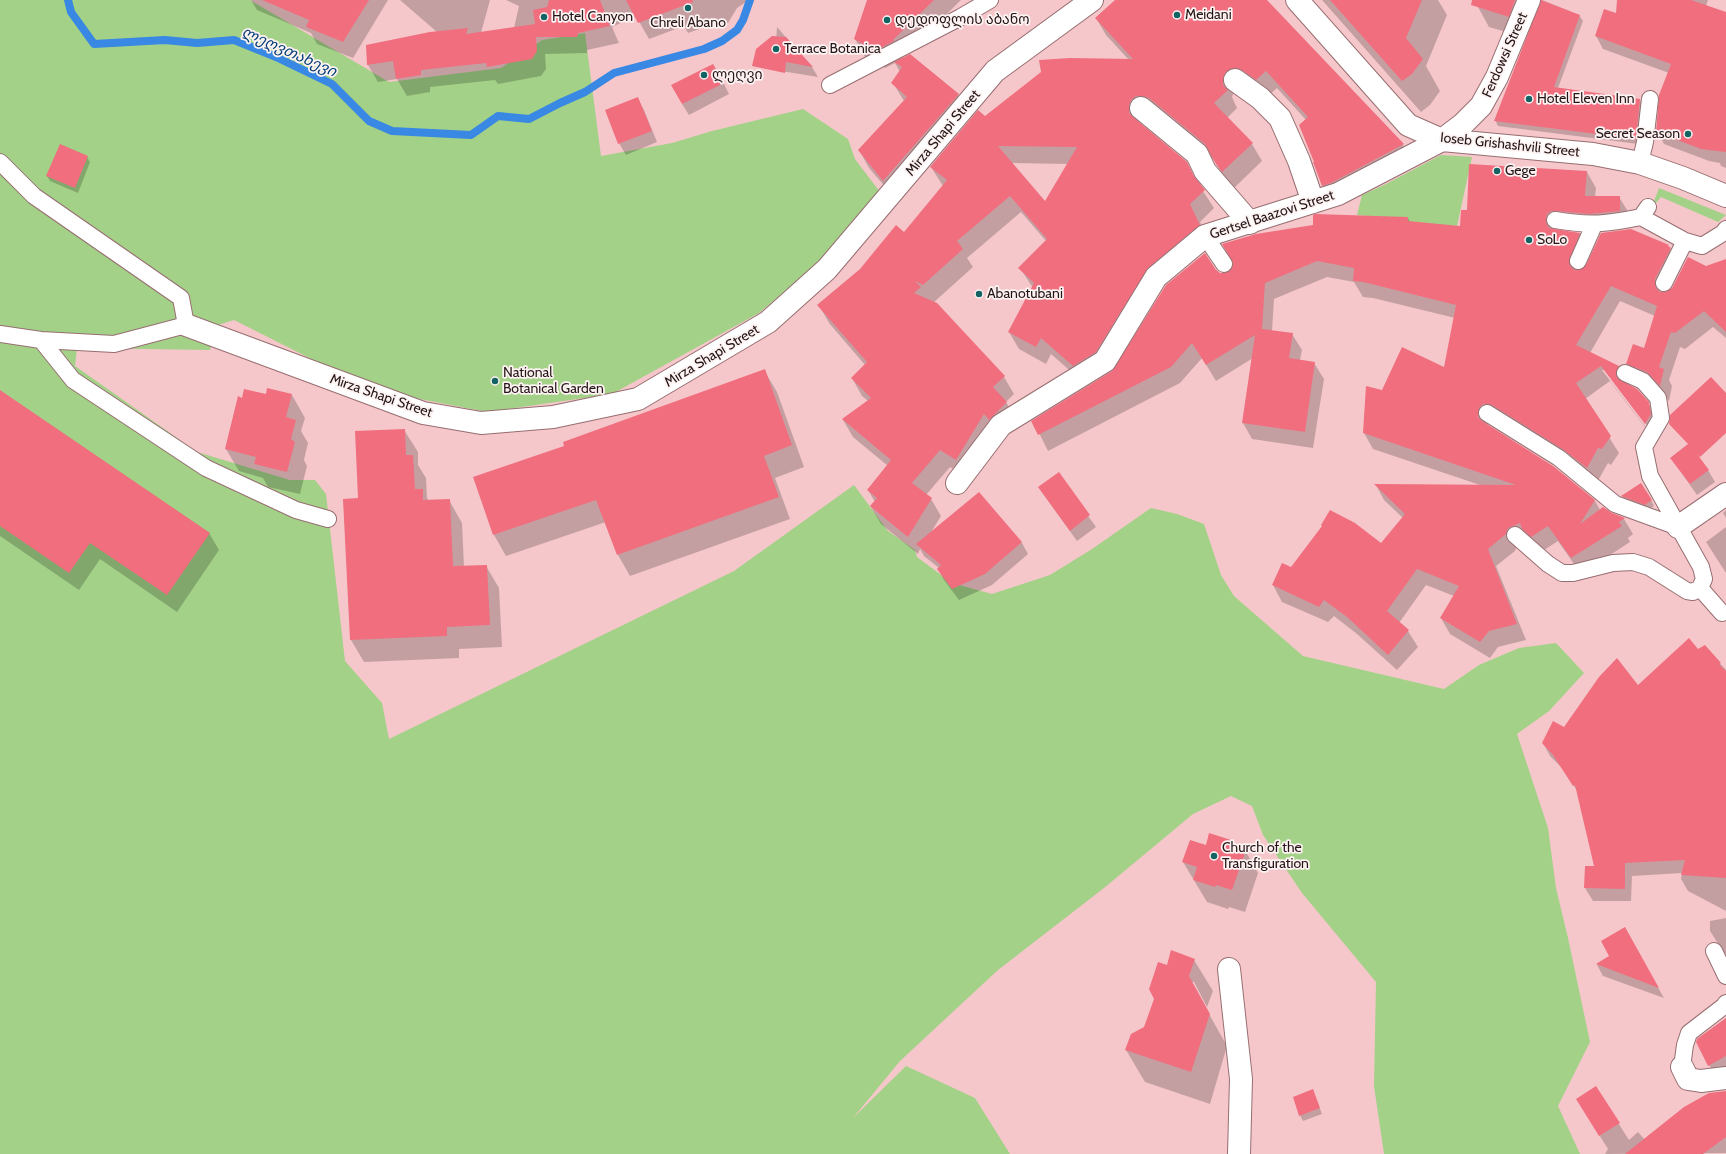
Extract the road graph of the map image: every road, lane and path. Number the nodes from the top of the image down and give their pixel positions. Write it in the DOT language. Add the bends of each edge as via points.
graph roads {
  1 [pos="990,0"];
  2 [pos="1092,0"];
  3 [pos="1297,0"];
  4 [pos="1529,0"];
  5 [pos="1235,80"];
  6 [pos="830,85"];
  7 [pos="1650,99"];
  8 [pos="1141,108"];
  9 [pos="1442,140"];
  10 [pos="0,162"];
  11 [pos="1640,163"];
  12 [pos="1726,196"];
  13 [pos="1313,202"];
  14 [pos="1556,220"];
  15 [pos="1250,222"];
  16 [pos="1594,225"];
  17 [pos="1726,229"];
  18 [pos="1205,236"];
  19 [pos="1684,241"];
  20 [pos="1578,261"];
  21 [pos="1224,264"];
  22 [pos="1664,283"];
  23 [pos="186,325"];
  24 [pos="0,334"];
  25 [pos="41,340"];
  26 [pos="1625,373"];
  27 [pos="1487,413"];
  28 [pos="957,483"];
  29 [pos="1726,494"];
  30 [pos="328,519"];
  31 [pos="1678,527"];
  32 [pos="1515,535"];
  33 [pos="1700,588"];
  34 [pos="1722,613"];
  35 [pos="1714,951"];
  36 [pos="1229,969"];
  37 [pos="1726,976"];
  38 [pos="1726,1003"];
  39 [pos="1682,1067"];
  40 [pos="1726,1078"];
  41 [pos="1239,1154"];
  1 -- 6 [label="lane"];
  2 -- 23 [label="street, Mirza Shapi Street" via="995,71 827,269 768,322 638,399 553,417 480,423 423,413"];
  3 -- 9 [label="street, Ioseb Grishashvili Street" via="1408,125"];
  4 -- 9 [label="street, Ferdowsi Street" via="1497,77 1481,106"];
  5 -- 13 [label="street" via="1260,98 1280,118"];
  7 -- 11 [label="lane"];
  8 -- 15 [label="street" via="1197,154 1205,171"];
  9 -- 11 [label="street, Ioseb Grishashvili Street" via="1593,154"];
  9 -- 13 [label="street, Gertsel Baazovi Street" via="1338,194"];
  10 -- 23 [label="lane" via="34,196 181,298"];
  11 -- 12 [label="street, Ioseb Grishashvili Street"];
  13 -- 15 [label="street, Gertsel Baazovi Street"];
  14 -- 16 [label="lane"];
  15 -- 18 [label="street, Gertsel Baazovi Street"];
  16 -- 19 [label="lane" via="1618,222 1645,212"];
  16 -- 20 [label="lane"];
  17 -- 19 [label="lane" via="1702,246"];
  18 -- 21 [label="lane"];
  18 -- 28 [label="street, Gertsel Baazovi Street" via="1156,277 1105,361 1001,425"];
  19 -- 22 [label="lane"];
  23 -- 25 [label="lane" via="114,344"];
  24 -- 25 [label="lane"];
  25 -- 30 [label="lane" via="73,380 206,468 296,510"];
  26 -- 31 [label="lane" via="1643,381 1658,398 1661,418 1644,447 1650,476"];
  27 -- 31 [label="lane" via="1559,458 1615,504"];
  29 -- 31 [label="street"];
  31 -- 33 [label="lane" via="1701,567 1704,579"];
  32 -- 33 [label="lane" via="1562,573 1574,573 1612,563 1633,562 1648,567 1687,591 1693,592"];
  33 -- 34 [label="lane"];
  35 -- 37 [label="lane"];
  36 -- 41 [label="street" via="1241,1079"];
  38 -- 39 [label="lane" via="1689,1032 1684,1045"];
  39 -- 40 [label="street" via="1688,1079 1701,1081"];
}
